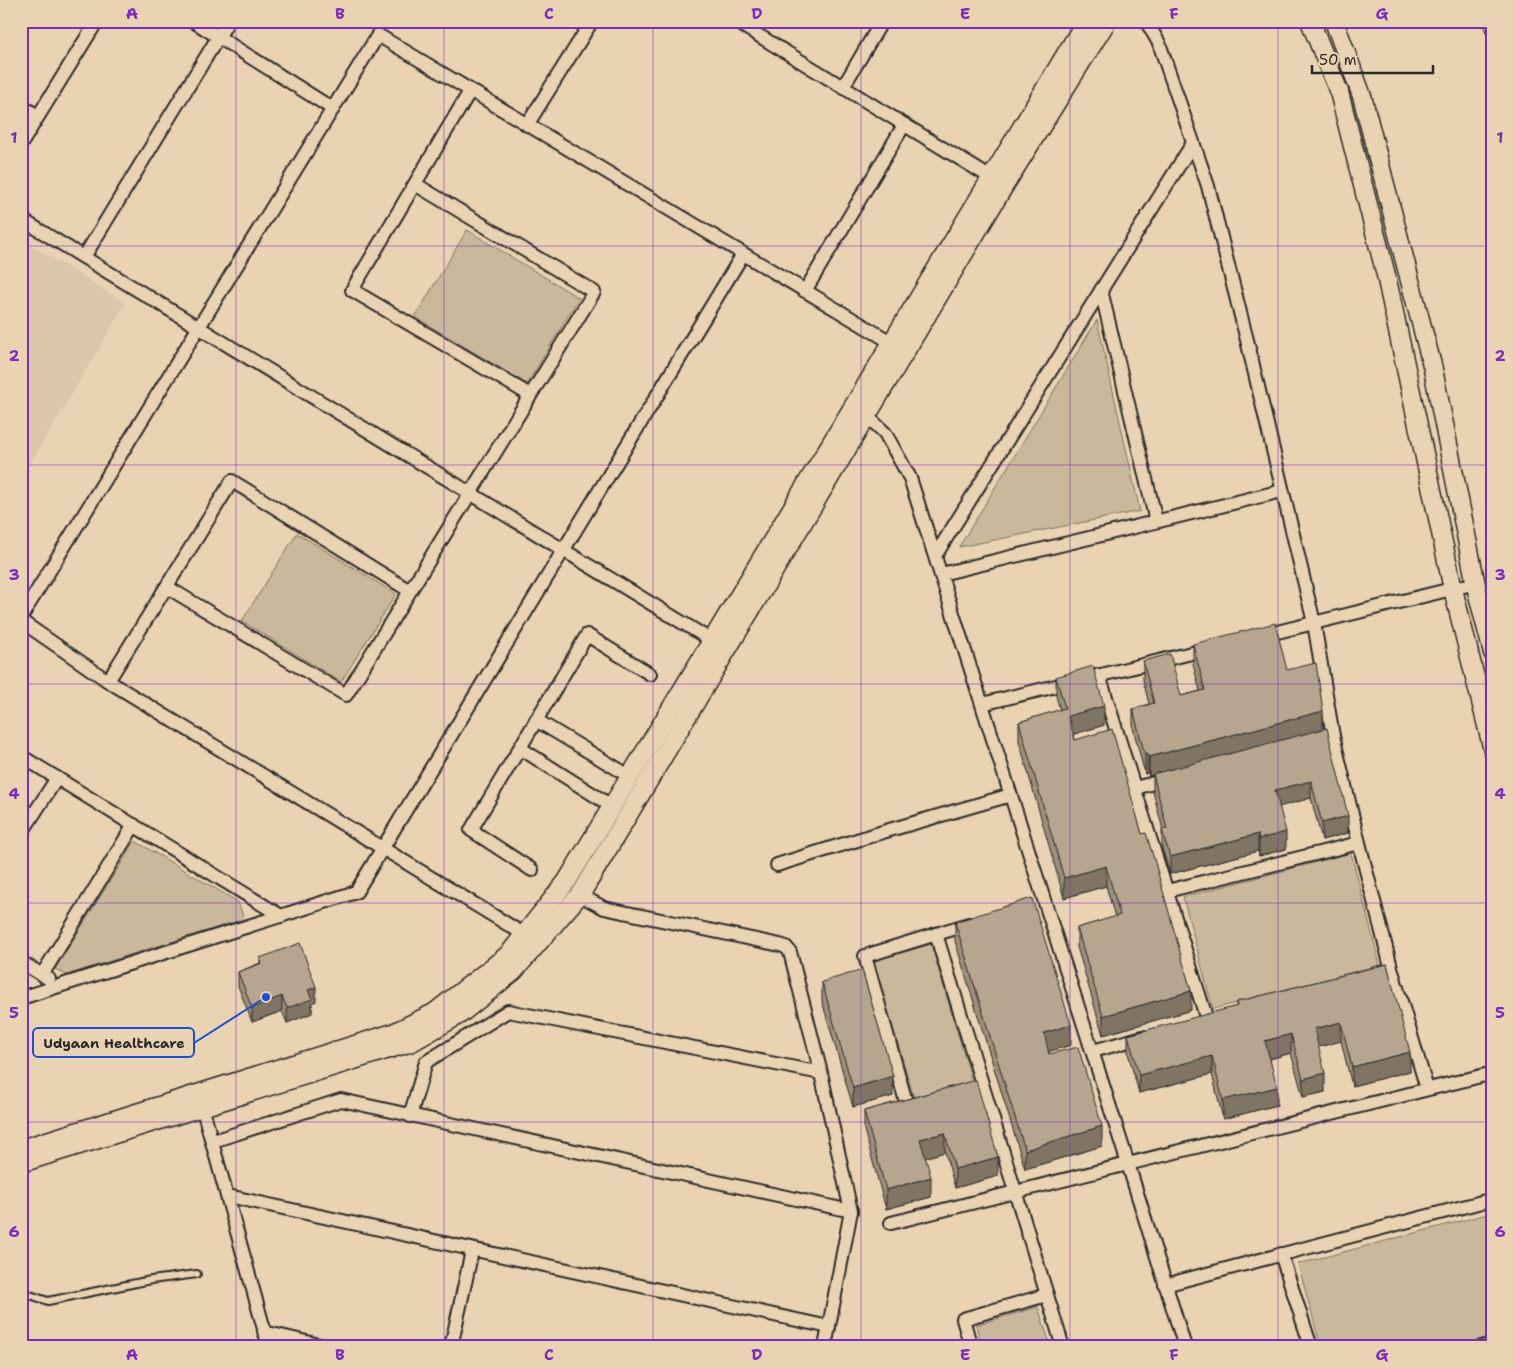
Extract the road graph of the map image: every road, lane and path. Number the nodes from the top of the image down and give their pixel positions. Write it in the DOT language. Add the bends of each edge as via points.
graph roads {
  1 [pos="97,21"];
  2 [pos="192,21"];
  3 [pos="228,21"];
  4 [pos="592,21"];
  5 [pos="882,21"];
  6 [pos="1086,21"];
  7 [pos="1107,21"];
  8 [pos="1146,21"];
  9 [pos="1310,21"];
  10 [pos="1334,21"];
  11 [pos="1487,21"];
  12 [pos="741,23"];
  13 [pos="218,37"];
  14 [pos="1493,39"];
  15 [pos="1354,74"];
  16 [pos="1334,80"];
  17 [pos="843,87"];
  18 [pos="470,91"];
  19 [pos="21,106"];
  20 [pos="333,109"];
  21 [pos="38,116"];
  22 [pos="904,124"];
  23 [pos="527,125"];
  24 [pos="1193,143"];
  25 [pos="21,144"];
  26 [pos="998,182"];
  27 [pos="415,184"];
  28 [pos="21,219"];
  29 [pos="743,254"];
  30 [pos="84,257"];
  31 [pos="1407,271"];
  32 [pos="1386,275"];
  33 [pos="1101,290"];
  34 [pos="804,291"];
  35 [pos="1417,307"];
  36 [pos="1395,314"];
  37 [pos="199,327"];
  38 [pos="899,347"];
  39 [pos="530,395"];
  40 [pos="867,416"];
  41 [pos="1282,490"];
  42 [pos="470,493"];
  43 [pos="1156,521"];
  44 [pos="564,550"];
  45 [pos="935,556"];
  46 [pos="941,574"];
  47 [pos="1476,583"];
  48 [pos="166,587"];
  49 [pos="1453,589"];
  50 [pos="410,591"];
  51 [pos="21,619"];
  52 [pos="1314,623"];
  53 [pos="1248,639"];
  54 [pos="720,646"];
  55 [pos="1220,646"];
  56 [pos="1493,653"];
  57 [pos="650,674"];
  58 [pos="1100,675"];
  59 [pos="108,681"];
  60 [pos="982,704"];
  61 [pos="536,720"];
  62 [pos="520,748"];
  63 [pos="1493,750"];
  64 [pos="21,756"];
  65 [pos="1182,776"];
  66 [pos="631,777"];
  67 [pos="57,778"];
  68 [pos="1134,788"];
  69 [pos="1011,795"];
  70 [pos="613,807"];
  71 [pos="134,825"];
  72 [pos="21,834"];
  73 [pos="1359,843"];
  74 [pos="383,849"];
  75 [pos="777,865"];
  76 [pos="532,870"];
  77 [pos="1167,891"];
  78 [pos="580,895"];
  79 [pos="281,916"];
  80 [pos="982,921"];
  81 [pos="936,934"];
  82 [pos="531,939"];
  83 [pos="21,962"];
  84 [pos="42,975"];
  85 [pos="60,986"];
  86 [pos="21,998"];
  87 [pos="1207,1020"];
  88 [pos="1159,1033"];
  89 [pos="1092,1051"];
  90 [pos="821,1073"];
  91 [pos="1493,1073"];
  92 [pos="1427,1089"];
  93 [pos="200,1101"];
  94 [pos="908,1108"];
  95 [pos="410,1116"];
  96 [pos="213,1141"];
  97 [pos="21,1148"];
  98 [pos="21,1163"];
  99 [pos="1128,1164"];
  100 [pos="1016,1192"];
  101 [pos="228,1196"];
  102 [pos="1493,1199"];
  103 [pos="851,1211"];
  104 [pos="891,1223"];
  105 [pos="472,1251"];
  106 [pos="1281,1254"];
  107 [pos="197,1274"];
  108 [pos="1165,1285"];
  109 [pos="21,1292"];
  110 [pos="1047,1295"];
  111 [pos="829,1327"];
  112 [pos="264,1332"];
  113 [pos="1493,1344"];
  114 [pos="269,1347"];
  115 [pos="328,1347"];
  116 [pos="451,1347"];
  117 [pos="825,1347"];
  118 [pos="971,1347"];
  119 [pos="1063,1347"];
  120 [pos="1184,1347"];
  121 [pos="1311,1347"];
  122 [pos="1482,1347"];
  1 -- 21 [label="street"];
  2 -- 13 [label="street"];
  3 -- 13 [label="street"];
  4 -- 23 [label="street"];
  5 -- 17 [label="street"];
  6 -- 26 [label="street"];
  7 -- 26 [label="street"];
  8 -- 24 [label="street" via="1159,43"];
  9 -- 16 [label="street"];
  10 -- 15 [label="street"];
  11 -- 14 [label="lane"];
  12 -- 17 [label="street"];
  13 -- 20 [label="street"];
  13 -- 30 [label="street"];
  15 -- 16 [label="street"];
  15 -- 31 [label="street"];
  16 -- 32 [label="street"];
  17 -- 22 [label="street"];
  18 -- 20 [label="street" via="378,35"];
  18 -- 23 [label="street"];
  18 -- 27 [label="street"];
  19 -- 21 [label="street"];
  20 -- 37 [label="street"];
  21 -- 25 [label="street"];
  22 -- 26 [label="street"];
  22 -- 34 [label="street"];
  23 -- 29 [label="street"];
  24 -- 33 [label="street"];
  24 -- 41 [label="street" via="1218,224"];
  26 -- 38 [label="street"];
  27 -- 39 [label="street" via="352,290"];
  27 -- 39 [label="street" via="594,292"];
  28 -- 30 [label="street"];
  29 -- 34 [label="street"];
  29 -- 44 [label="street"];
  30 -- 37 [label="street"];
  31 -- 32 [label="street"];
  31 -- 35 [label="street"];
  32 -- 36 [label="street"];
  33 -- 43 [label="street"];
  33 -- 45 [label="street"];
  34 -- 38 [label="street"];
  35 -- 36 [label="street"];
  35 -- 47 [label="street" via="1433,369"];
  36 -- 49 [label="street"];
  37 -- 42 [label="street"];
  37 -- 51 [label="street"];
  38 -- 40 [label="street"];
  38 -- 54 [label="street"];
  39 -- 42 [label="street"];
  40 -- 45 [label="street" via="886,433 910,478"];
  40 -- 54 [label="street"];
  41 -- 43 [label="street"];
  41 -- 52 [label="street"];
  42 -- 44 [label="street"];
  42 -- 50 [label="street"];
  43 -- 46 [label="street"];
  44 -- 54 [label="street"];
  44 -- 74 [label="street"];
  45 -- 46 [label="street"];
  46 -- 60 [label="street"];
  47 -- 49 [label="street"];
  47 -- 56 [label="street"];
  48 -- 50 [label="street" via="346,695"];
  48 -- 50 [label="street" via="232,481"];
  48 -- 59 [label="street"];
  49 -- 52 [label="street"];
  49 -- 63 [label="street"];
  51 -- 59 [label="street"];
  52 -- 53 [label="street"];
  52 -- 73 [label="street" via="1328,738"];
  54 -- 66 [label="street"];
  54 -- 78 [label="street"];
  55 -- 58 [label="street"];
  57 -- 61 [label="street" via="586,635"];
  58 -- 60 [label="street"];
  58 -- 68 [label="street"];
  59 -- 74 [label="street"];
  60 -- 69 [label="street"];
  61 -- 62 [label="street"];
  61 -- 66 [label="street"];
  62 -- 70 [label="street"];
  62 -- 76 [label="street" via="471,830"];
  64 -- 67 [label="street"];
  65 -- 68 [label="street"];
  66 -- 70 [label="street"];
  67 -- 71 [label="street"];
  67 -- 72 [label="street"];
  68 -- 77 [label="street"];
  69 -- 75 [label="street"];
  69 -- 89 [label="street" via="1040,902"];
  70 -- 82 [label="street"];
  71 -- 79 [label="street"];
  71 -- 84 [label="street"];
  73 -- 77 [label="street"];
  73 -- 92 [label="street" via="1387,972"];
  74 -- 79 [label="street" via="356,892"];
  74 -- 82 [label="street"];
  77 -- 87 [label="street"];
  78 -- 82 [label="street"];
  78 -- 90 [label="street" via="604,908 786,947 790,952"];
  79 -- 85 [label="street"];
  80 -- 81 [label="street"];
  81 -- 94 [label="street" via="865,956"];
  81 -- 100 [label="street" via="978,1087"];
  82 -- 93 [label="street" via="434,1013 393,1033"];
  83 -- 84 [label="street"];
  84 -- 85 [label="street"];
  85 -- 86 [label="street"];
  88 -- 89 [label="street"];
  89 -- 99 [label="street"];
  90 -- 95 [label="street" via="508,1011 426,1062"];
  90 -- 103 [label="street"];
  91 -- 92 [label="street"];
  92 -- 99 [label="street"];
  93 -- 96 [label="street"];
  93 -- 97 [label="street"];
  93 -- 98 [label="street"];
  95 -- 96 [label="street" via="341,1100"];
  95 -- 103 [label="street"];
  96 -- 101 [label="street"];
  99 -- 100 [label="street"];
  99 -- 108 [label="street"];
  100 -- 104 [label="street"];
  100 -- 110 [label="street"];
  101 -- 105 [label="street"];
  101 -- 112 [label="street"];
  102 -- 106 [label="street"];
  103 -- 111 [label="street"];
  105 -- 111 [label="street"];
  105 -- 116 [label="street"];
  106 -- 108 [label="street"];
  106 -- 121 [label="street"];
  107 -- 109 [label="lane" via="48,1301"];
  108 -- 120 [label="street"];
  110 -- 118 [label="street" via="963,1319"];
  110 -- 119 [label="street"];
  111 -- 117 [label="street"];
  112 -- 114 [label="street"];
  112 -- 115 [label="street"];
  113 -- 122 [label="street"];
}
